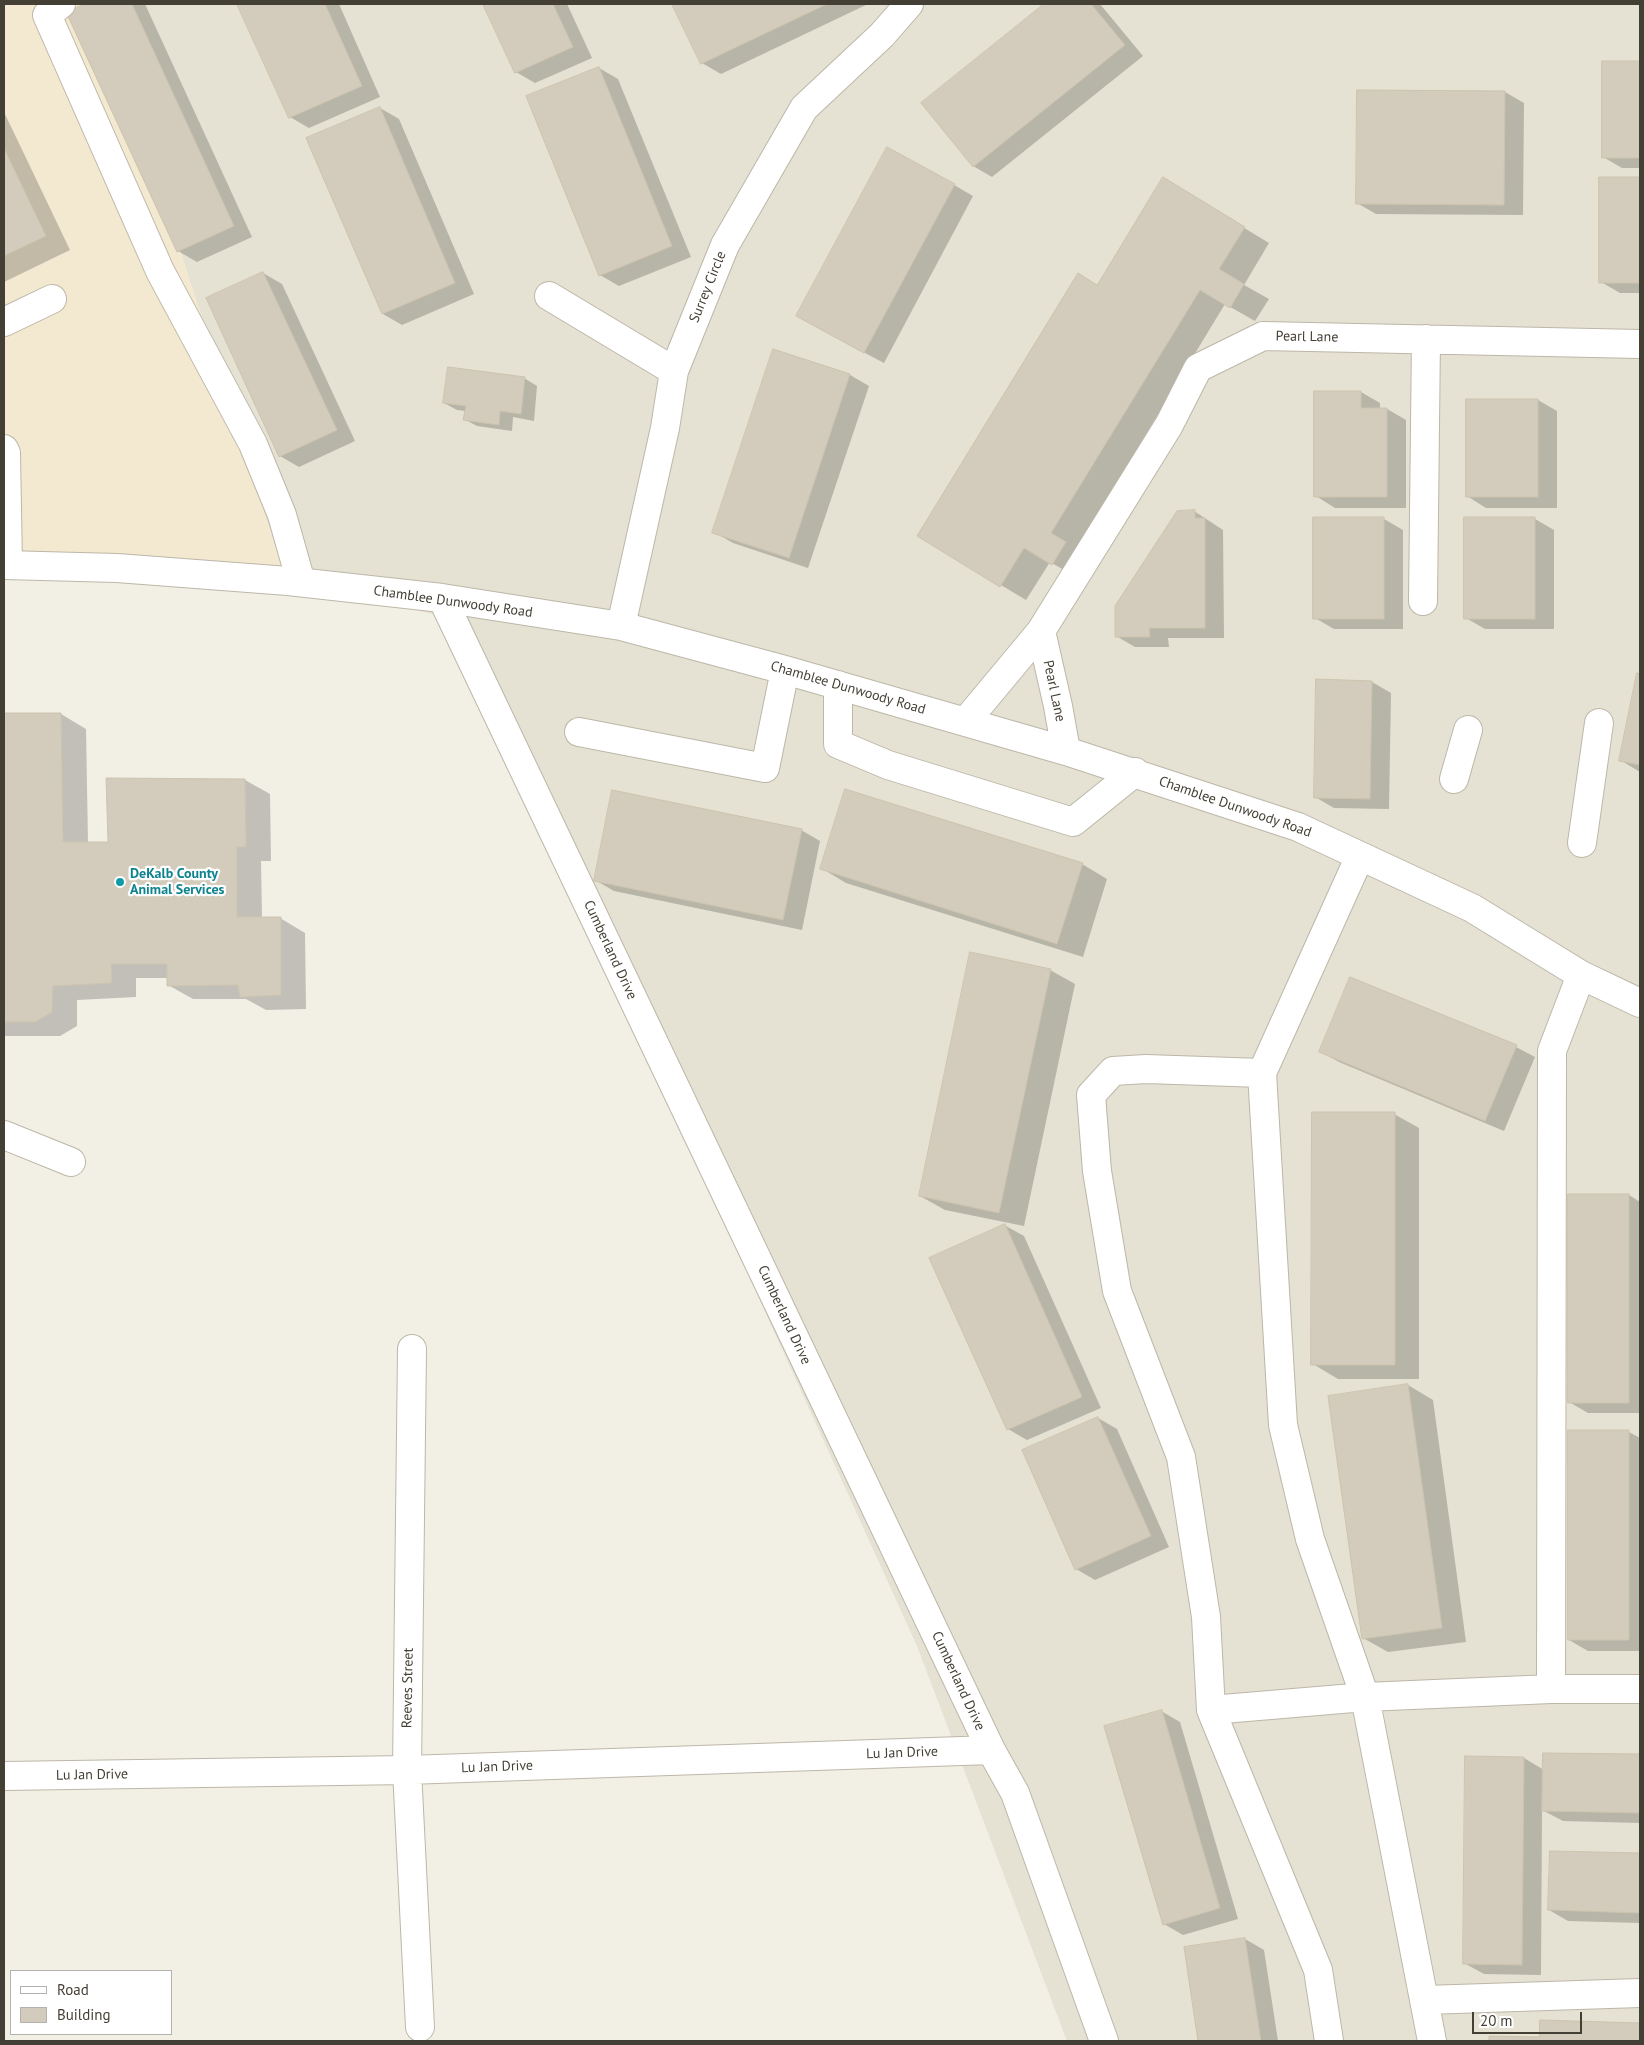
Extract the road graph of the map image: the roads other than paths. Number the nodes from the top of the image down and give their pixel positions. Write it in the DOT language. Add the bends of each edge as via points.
graph roads {
  1 [pos="61,4"];
  2 [pos="909,4"];
  3 [pos="549,296"];
  4 [pos="52,299"];
  5 [pos="4,322"];
  6 [pos="1426,340"];
  7 [pos="1640,344"];
  8 [pos="674,370"];
  9 [pos="4,449"];
  10 [pos="6,565"];
  11 [pos="300,582"];
  12 [pos="442,598"];
  13 [pos="1423,601"];
  14 [pos="621,626"];
  15 [pos="1041,631"];
  16 [pos="785,670"];
  17 [pos="838,685"];
  18 [pos="966,721"];
  19 [pos="1599,723"];
  20 [pos="1468,730"];
  21 [pos="579,732"];
  22 [pos="1066,751"];
  23 [pos="1135,772"];
  24 [pos="1454,779"];
  25 [pos="1582,843"];
  26 [pos="1360,856"];
  27 [pos="1581,975"];
  28 [pos="1640,1003"];
  29 [pos="1252,1072"];
  30 [pos="4,1135"];
  31 [pos="71,1162"];
  32 [pos="412,1349"];
  33 [pos="1551,1689"];
  34 [pos="1640,1689"];
  35 [pos="1365,1697"];
  36 [pos="1211,1710"];
  37 [pos="991,1750"];
  38 [pos="407,1770"];
  39 [pos="4,1776"];
  40 [pos="1640,1993"];
  41 [pos="1425,2000"];
  42 [pos="420,2027"];
  43 [pos="1104,2041"];
  44 [pos="1328,2041"];
  45 [pos="1432,2041"];
  1 -- 11 [label="street" via="47,15 160,271 253,444 282,515"];
  2 -- 8 [label="street, Surrey Circle" via="882,35 804,108 725,245"];
  3 -- 8 [label="street"];
  4 -- 5 [label="street"];
  6 -- 7 [label="street, Pearl Lane"];
  6 -- 13 [label="street"];
  6 -- 15 [label="street, Pearl Lane" via="1263,336 1198,368 1169,425"];
  8 -- 14 [label="street, Surrey Circle" via="665,428"];
  9 -- 10 [label="street"];
  10 -- 11 [label="street, Chamblee Dunwoody Road" via="117,568"];
  11 -- 12 [label="street, Chamblee Dunwoody Road"];
  12 -- 14 [label="street, Chamblee Dunwoody Road"];
  12 -- 37 [label="street, Cumberland Drive"];
  14 -- 16 [label="street, Chamblee Dunwoody Road"];
  15 -- 18 [label="street, Pearl Lane"];
  15 -- 22 [label="street, Pearl Lane"];
  16 -- 17 [label="street, Chamblee Dunwoody Road"];
  16 -- 21 [label="street" via="765,768"];
  17 -- 18 [label="street, Chamblee Dunwoody Road"];
  17 -- 23 [label="street" via="838,744 888,765 1073,822"];
  18 -- 22 [label="street, Chamblee Dunwoody Road"];
  19 -- 25 [label="street"];
  20 -- 24 [label="street"];
  22 -- 23 [label="street, Chamblee Dunwoody Road"];
  23 -- 26 [label="street, Chamblee Dunwoody Road" via="1298,827"];
  26 -- 27 [label="street, Chamblee Dunwoody Road" via="1472,908"];
  26 -- 29 [label="street"];
  27 -- 28 [label="street, Chamblee Dunwoody Road"];
  27 -- 33 [label="street" via="1552,1051"];
  29 -- 35 [label="street" via="1283,1426 1310,1539"];
  29 -- 36 [label="street" via="1146,1068 1113,1071 1091,1095 1097,1172 1117,1292 1181,1457 1206,1617"];
  30 -- 31 [label="street"];
  32 -- 38 [label="street, Reeves Street"];
  33 -- 34 [label="street"];
  33 -- 35 [label="street"];
  35 -- 36 [label="street"];
  35 -- 41 [label="street"];
  36 -- 44 [label="street" via="1318,1970"];
  37 -- 38 [label="street, Lu Jan Drive"];
  37 -- 43 [label="street, Cumberland Drive" via="1015,1793"];
  38 -- 39 [label="street, Lu Jan Drive"];
  38 -- 42 [label="street, Reeves Street"];
  40 -- 41 [label="street"];
  41 -- 45 [label="street"];
}
